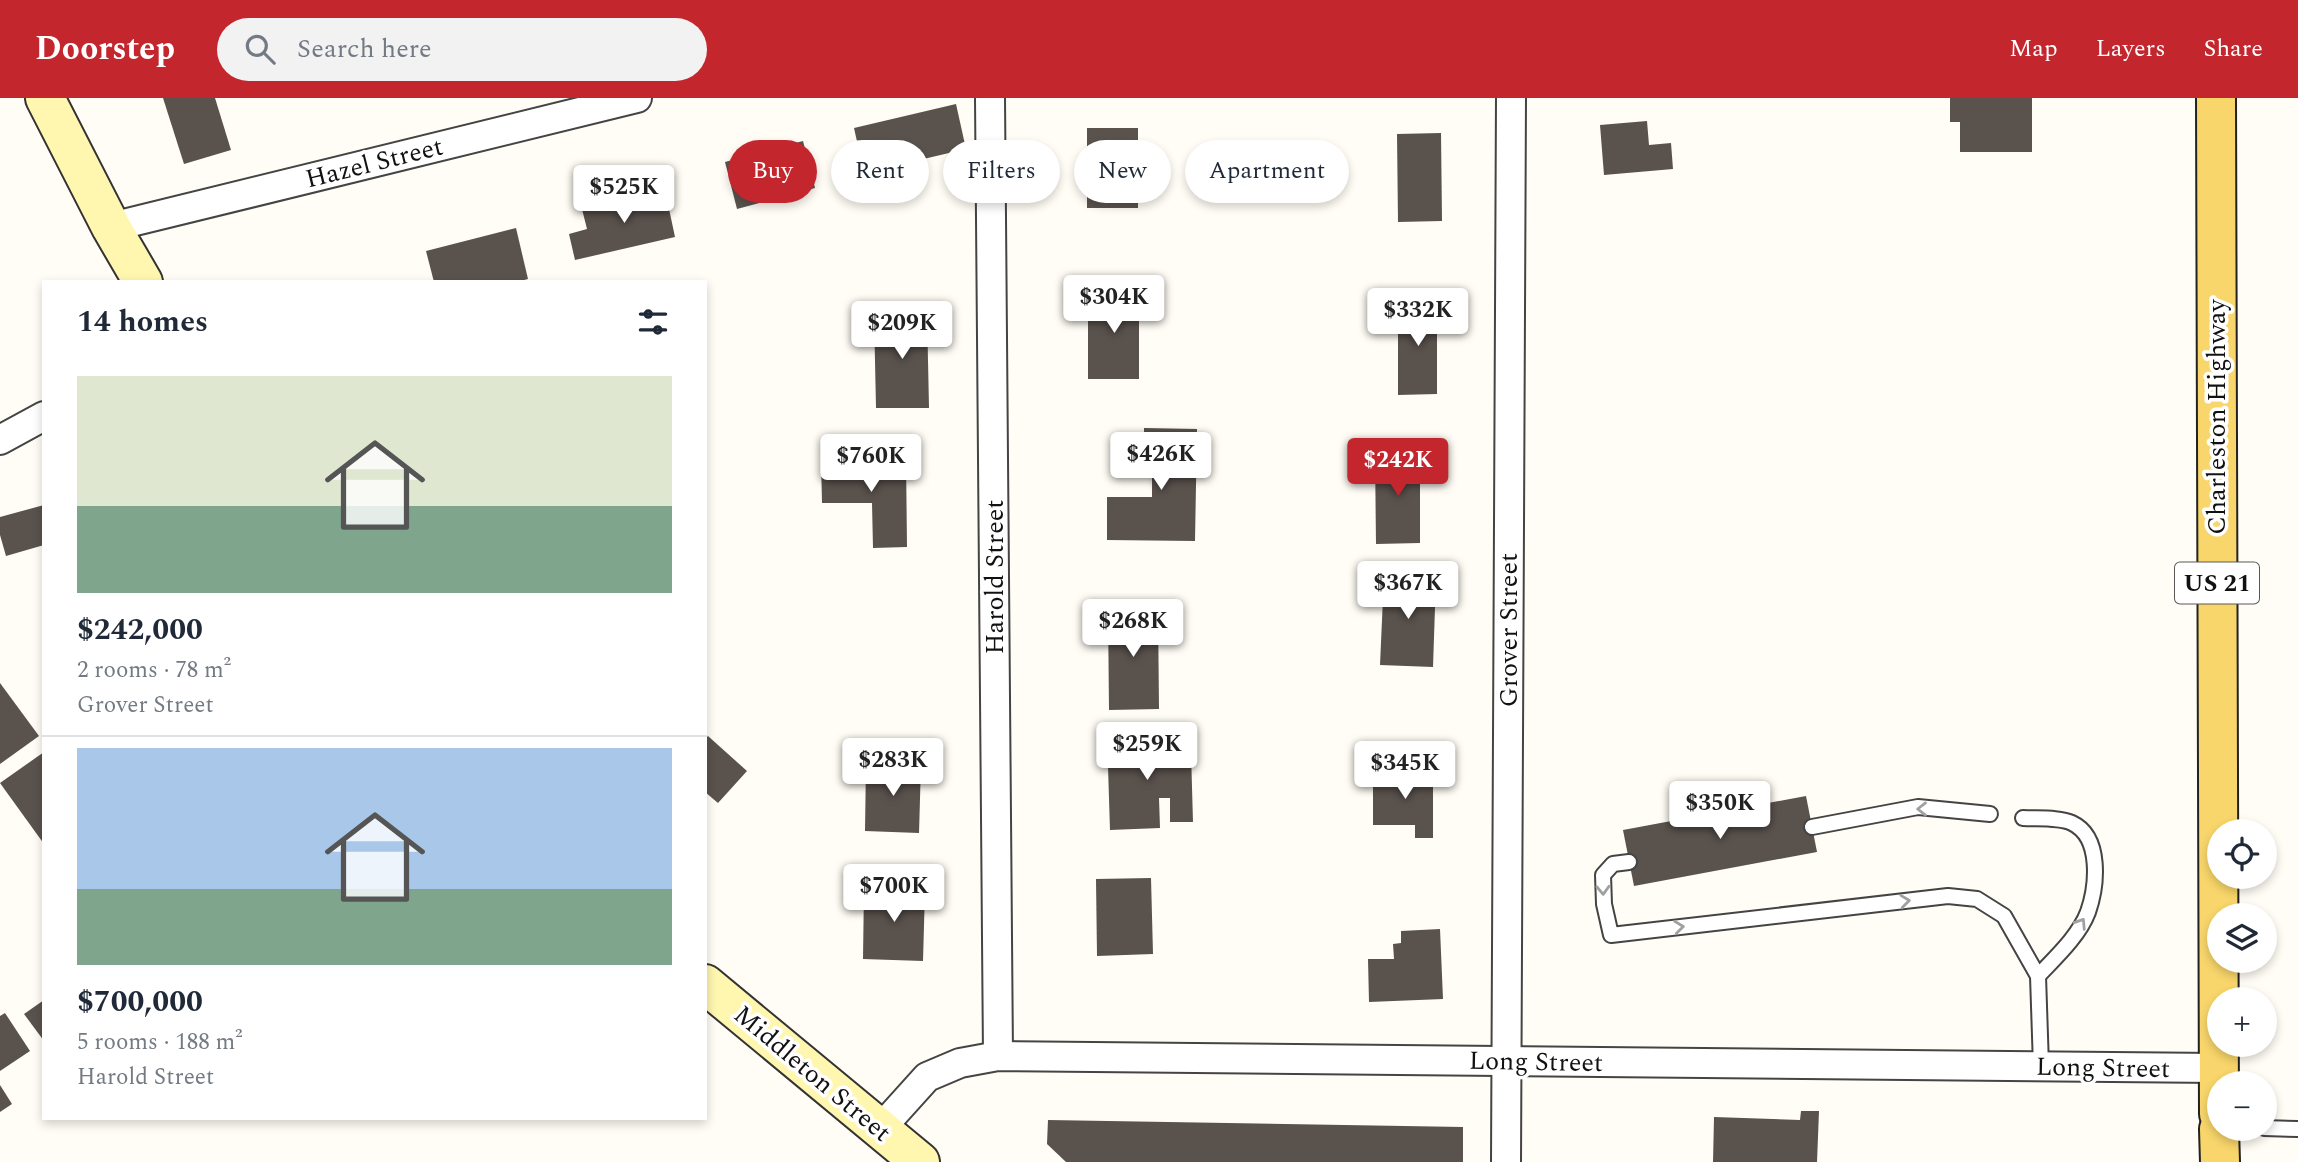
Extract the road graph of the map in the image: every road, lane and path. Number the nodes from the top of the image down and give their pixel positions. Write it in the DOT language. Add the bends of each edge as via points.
graph roads {
  1 [pos="46,98"];
  2 [pos="637,98"];
  3 [pos="990,98"];
  4 [pos="1511,98"];
  5 [pos="2216,98"];
  6 [pos="111,227"];
  7 [pos="143,280"];
  8 [pos="42,417"];
  9 [pos="0,440"];
  10 [pos="1990,814"];
  11 [pos="2023,818"];
  12 [pos="1812,827"];
  13 [pos="1629,862"];
  14 [pos="2038,976"];
  15 [pos="707,986"];
  16 [pos="998,1056"];
  17 [pos="1507,1061"];
  18 [pos="2040,1066"];
  19 [pos="2218,1068"];
  20 [pos="2218,1071"];
  21 [pos="881,1128"];
  22 [pos="2277,1128"];
  23 [pos="2298,1129"];
  24 [pos="2219,1141"];
  25 [pos="919,1162"];
  26 [pos="1506,1162"];
  27 [pos="2220,1162"];
  1 -- 6 [label="street"];
  2 -- 6 [label="street, Hazel Street"];
  3 -- 16 [label="street, Harold Street"];
  4 -- 17 [label="street, Grover Street"];
  5 -- 19 [label="main road, Charleston Highway / US 21"];
  6 -- 7 [label="street"];
  8 -- 9 [label="street"];
  10 -- 12 [label="lane, one-way" via="1918,807"];
  14 -- 11 [label="lane, one-way" via="2088,913 2095,859 2090,840 2072,823"];
  13 -- 14 [label="lane, one-way" via="1613,864 1603,875 1611,934 1948,896 1977,900 2004,916"];
  14 -- 18 [label="lane"];
  15 -- 21 [label="street, Middleton Street"];
  16 -- 17 [label="street, Long Street"];
  16 -- 21 [label="street, Long Street" via="960,1063 927,1077"];
  17 -- 18 [label="street, Long Street"];
  17 -- 26 [label="street, Grover Street"];
  18 -- 19 [label="street, Long Street"];
  19 -- 20 [label="main road, Charleston Highway / US 21"];
  21 -- 25 [label="street, Middleton Street"];
  22 -- 23 [label="lane"];
  24 -- 27 [label="main road"];
}
